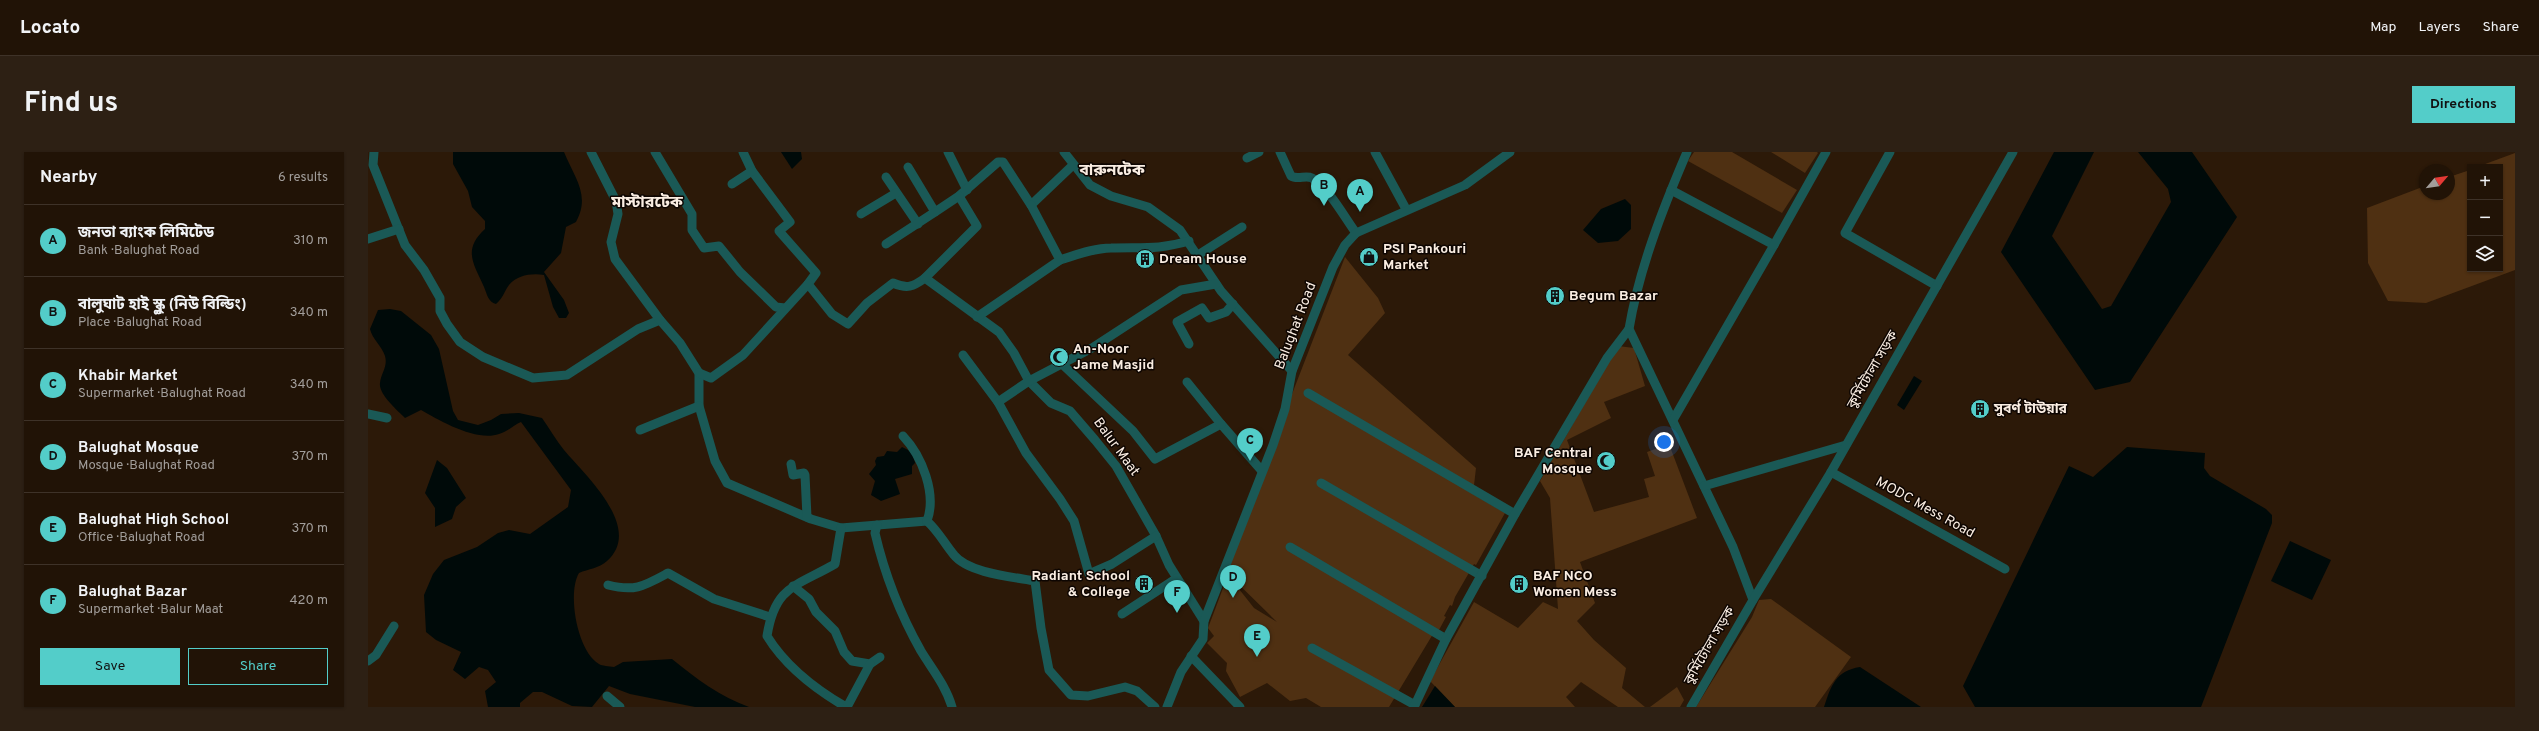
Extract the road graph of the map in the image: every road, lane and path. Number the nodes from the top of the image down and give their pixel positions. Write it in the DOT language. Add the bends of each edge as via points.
graph roads {
  1 [pos="374,152"];
  2 [pos="591,152"];
  3 [pos="655,152"];
  4 [pos="743,152"];
  5 [pos="948,152"];
  6 [pos="1064,152"];
  7 [pos="1259,152"];
  8 [pos="1280,152"];
  9 [pos="1375,152"];
  10 [pos="1510,152"];
  11 [pos="1687,152"];
  12 [pos="1826,152"];
  13 [pos="1890,152"];
  14 [pos="2013,152"];
  15 [pos="1247,158"];
  16 [pos="1073,164"];
  17 [pos="371,166"];
  18 [pos="908,167"];
  19 [pos="752,171"];
  20 [pos="886,178"];
  21 [pos="732,184"];
  22 [pos="967,190"];
  23 [pos="1671,190"];
  24 [pos="896,194"];
  25 [pos="960,196"];
  26 [pos="1031,205"];
  27 [pos="1406,209"];
  28 [pos="935,212"];
  29 [pos="861,214"];
  30 [pos="918,224"];
  31 [pos="1242,227"];
  32 [pos="399,229"];
  33 [pos="1356,233"];
  34 [pos="368,239"];
  35 [pos="1189,241"];
  36 [pos="886,244"];
  37 [pos="1774,245"];
  38 [pos="1198,255"];
  39 [pos="1060,260"];
  40 [pos="925,278"];
  41 [pos="808,284"];
  42 [pos="1216,284"];
  43 [pos="1937,286"];
  44 [pos="1233,304"];
  45 [pos="785,308"];
  46 [pos="977,317"];
  47 [pos="660,320"];
  48 [pos="1629,329"];
  49 [pos="1189,344"];
  50 [pos="963,355"];
  51 [pos="1062,364"];
  52 [pos="1292,371"];
  53 [pos="699,373"];
  54 [pos="1029,381"];
  55 [pos="1187,382"];
  56 [pos="1308,393"];
  57 [pos="998,402"];
  58 [pos="699,406"];
  59 [pos="368,414"];
  60 [pos="387,418"];
  61 [pos="1672,420"];
  62 [pos="1221,424"];
  63 [pos="640,430"];
  64 [pos="903,436"];
  65 [pos="1846,445"];
  66 [pos="790,464"];
  67 [pos="1262,471"];
  68 [pos="1831,472"];
  69 [pos="1321,483"];
  70 [pos="1704,486"];
  71 [pos="1516,514"];
  72 [pos="806,517"];
  73 [pos="927,521"];
  74 [pos="877,525"];
  75 [pos="841,528"];
  76 [pos="1156,536"];
  77 [pos="1290,547"];
  78 [pos="2005,568"];
  79 [pos="1482,576"];
  80 [pos="1178,578"];
  81 [pos="608,585"];
  82 [pos="794,586"];
  83 [pos="1753,600"];
  84 [pos="1122,614"];
  85 [pos="770,617"];
  86 [pos="1204,621"];
  87 [pos="394,626"];
  88 [pos="1446,639"];
  89 [pos="1312,648"];
  90 [pos="1191,656"];
  91 [pos="880,657"];
  92 [pos="368,661"];
  93 [pos="870,664"];
  94 [pos="607,696"];
  95 [pos="1414,706"];
  96 [pos="620,707"];
  97 [pos="846,707"];
  98 [pos="952,707"];
  99 [pos="1154,707"];
  100 [pos="1168,707"];
  101 [pos="1240,707"];
  102 [pos="1691,707"];
  1 -- 17 [label="street"];
  2 -- 47 [label="street" via="616,201 618,214 611,242 616,259"];
  3 -- 45 [label="street" via="692,214 692,230 704,248 719,246 740,272 776,307"];
  4 -- 19 [label="street"];
  5 -- 22 [label="street"];
  6 -- 16 [label="street"];
  7 -- 15 [label="street"];
  8 -- 33 [label="street" via="1291,176 1311,177 1320,183"];
  9 -- 27 [label="street"];
  10 -- 27 [label="street, Balughat Road" via="1465,185"];
  11 -- 23 [label="street"];
  12 -- 37 [label="street"];
  13 -- 43 [label="street" via="1845,233"];
  14 -- 43 [label="street, কুর্মিটোলা সড়ক"];
  16 -- 26 [label="street"];
  16 -- 35 [label="street" via="1090,185 1111,196 1148,207 1170,221"];
  17 -- 32 [label="street"];
  18 -- 28 [label="street"];
  19 -- 21 [label="street"];
  19 -- 41 [label="street" via="790,222 779,231 816,273"];
  20 -- 24 [label="street"];
  22 -- 25 [label="street"];
  22 -- 26 [label="street" via="1001,161"];
  23 -- 37 [label="street"];
  23 -- 48 [label="street" via="1644,270"];
  24 -- 29 [label="street"];
  24 -- 30 [label="street"];
  25 -- 28 [label="street"];
  25 -- 40 [label="street" via="977,226"];
  26 -- 39 [label="street"];
  27 -- 33 [label="street, Balughat Road"];
  28 -- 30 [label="street"];
  30 -- 36 [label="street"];
  31 -- 38 [label="street"];
  32 -- 34 [label="street"];
  32 -- 47 [label="street" via="405,245 424,270 440,298 440,312 460,342 483,357 533,378 567,375 638,329"];
  33 -- 52 [label="street, Balughat Road" via="1345,245 1333,267"];
  35 -- 38 [label="street"];
  35 -- 39 [label="street" via="1167,247 1111,248"];
  37 -- 61 [label="street"];
  38 -- 42 [label="street"];
  39 -- 46 [label="street"];
  40 -- 41 [label="street" via="906,288 893,283 848,324 832,314"];
  40 -- 46 [label="street, Balur Maat"];
  41 -- 45 [label="street"];
  42 -- 44 [label="street"];
  42 -- 51 [label="street" via="1181,290 1092,348"];
  43 -- 65 [label="street, কুর্মিটোলা সড়ক"];
  44 -- 49 [label="street" via="1226,312 1209,318 1202,308 1178,322"];
  44 -- 52 [label="street"];
  45 -- 53 [label="street" via="743,354 711,378"];
  46 -- 54 [label="street, Balur Maat" via="999,332"];
  47 -- 53 [label="street" via="680,343"];
  48 -- 61 [label="street, কুর্মিটোলা সড়ক"];
  48 -- 71 [label="street" via="1607,358"];
  50 -- 57 [label="street"];
  51 -- 54 [label="street"];
  51 -- 62 [label="street" via="1133,431 1156,460"];
  52 -- 67 [label="street, Balughat Road" via="1285,410"];
  53 -- 58 [label="street"];
  54 -- 57 [label="street"];
  54 -- 76 [label="street, Balur Maat" via="1051,403 1070,410 1095,440 1116,466"];
  55 -- 62 [label="street"];
  56 -- 71 [label="street"];
  57 -- 76 [label="street" via="1026,453 1074,521 1089,574 1112,564"];
  58 -- 63 [label="street"];
  58 -- 72 [label="street" via="715,461 727,483"];
  59 -- 60 [label="street"];
  61 -- 70 [label="street, কুর্মিটোলা সড়ক"];
  62 -- 67 [label="street"];
  64 -- 73 [label="street" via="918,456 930,491 930,513"];
  65 -- 68 [label="street, কুর্মিটোলা সড়ক"];
  65 -- 70 [label="street"];
  66 -- 72 [label="street" via="793,474 805,475"];
  67 -- 86 [label="street, Balughat Road"];
  68 -- 78 [label="street, MODC Mess Road"];
  68 -- 83 [label="street, কুর্মিটোলা সড়ক"];
  69 -- 79 [label="street"];
  70 -- 83 [label="street, কুর্মিটোলা সড়ক" via="1733,547"];
  71 -- 79 [label="street"];
  72 -- 75 [label="street"];
  73 -- 74 [label="street"];
  73 -- 99 [label="street" via="940,533 954,556 972,568 1035,581 1049,670 1071,695 1088,696 1125,687 1137,691"];
  74 -- 75 [label="street"];
  74 -- 98 [label="street" via="877,538 893,597 948,694"];
  75 -- 82 [label="street" via="835,564"];
  76 -- 80 [label="street, Balur Maat"];
  77 -- 88 [label="street"];
  79 -- 88 [label="street"];
  80 -- 84 [label="street"];
  80 -- 86 [label="street, Balur Maat"];
  81 -- 85 [label="street" via="624,589 636,588 668,572 714,599"];
  82 -- 85 [label="street" via="774,606"];
  82 -- 93 [label="street" via="834,631 844,652 852,661"];
  83 -- 102 [label="street, কুর্মিটোলা সড়ক"];
  85 -- 97 [label="street" via="767,636 779,657 821,692"];
  86 -- 90 [label="street, Balughat Road" via="1203,639"];
  87 -- 92 [label="street" via="376,656"];
  88 -- 95 [label="street"];
  89 -- 95 [label="street"];
  90 -- 100 [label="street, Balughat Road"];
  90 -- 101 [label="street"];
  91 -- 93 [label="street"];
  93 -- 97 [label="street"];
  94 -- 96 [label="street"];
}
